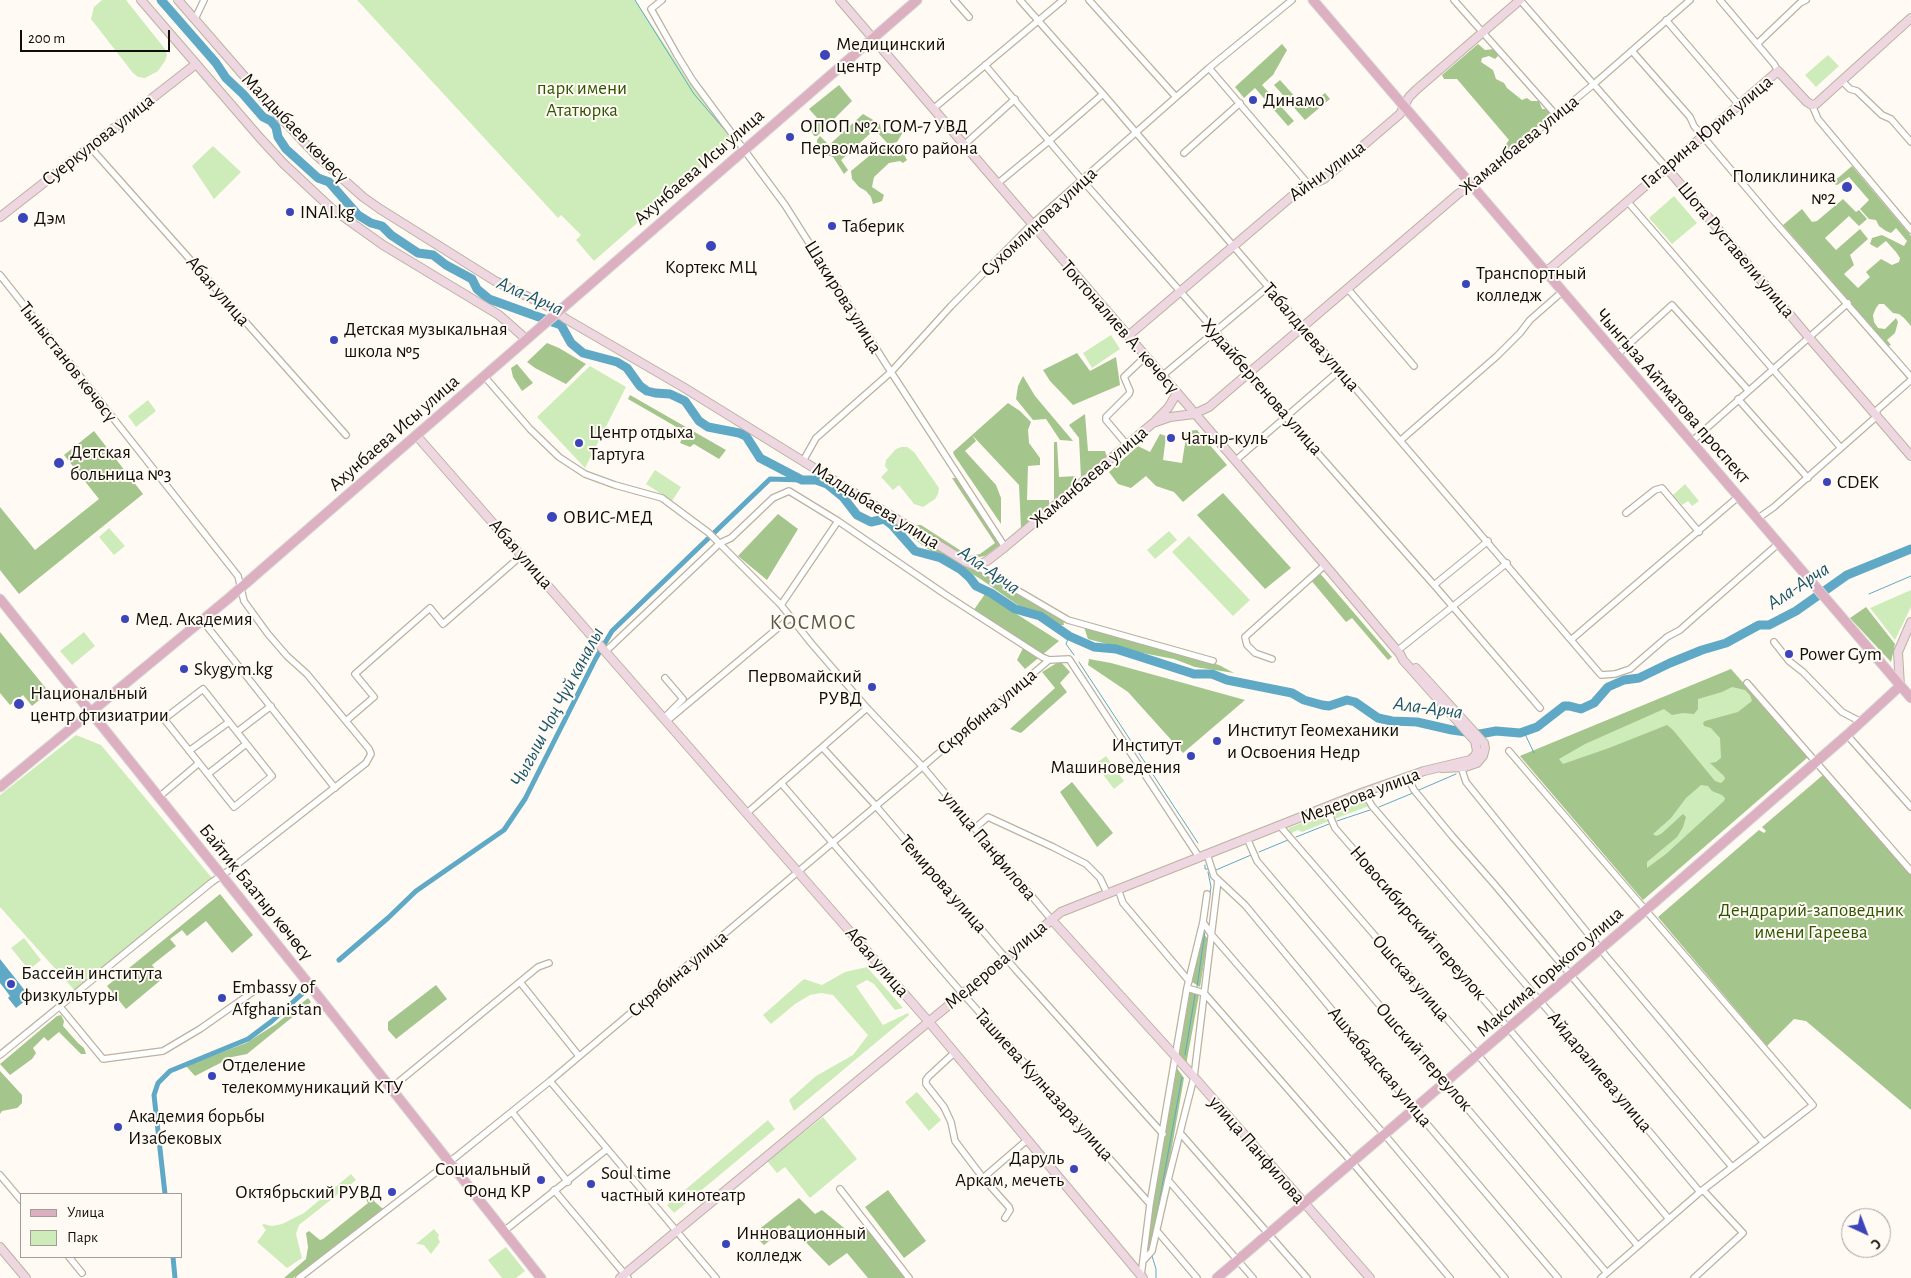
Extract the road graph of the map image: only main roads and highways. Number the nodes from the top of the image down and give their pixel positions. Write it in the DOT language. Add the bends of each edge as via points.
graph roads {
  1 [pos="917,0"];
  2 [pos="1313,0"];
  3 [pos="0,599"];
  4 [pos="1900,686"];
  5 [pos="1911,698"];
  6 [pos="90,713"];
  7 [pos="0,787"];
  8 [pos="541,1278"];
  9 [pos="1217,1278"];
  1 -- 6 [label="main road, Ахунбаева Исы улица" via="202,620"];
  2 -- 4 [label="main road, Чынгыза Айтматова проспект"];
  3 -- 6 [label="main road, Байтик Баатыр көчөсү"];
  4 -- 5 [label="main road, Чынгыза Айтматова проспект"];
  4 -- 9 [label="main road, Максима Горького улица" via="1509,1029"];
  6 -- 7 [label="main road, Ахунбаева Исы улица"];
  6 -- 8 [label="main road, Байтик Баатыр көчөсү"];
}
